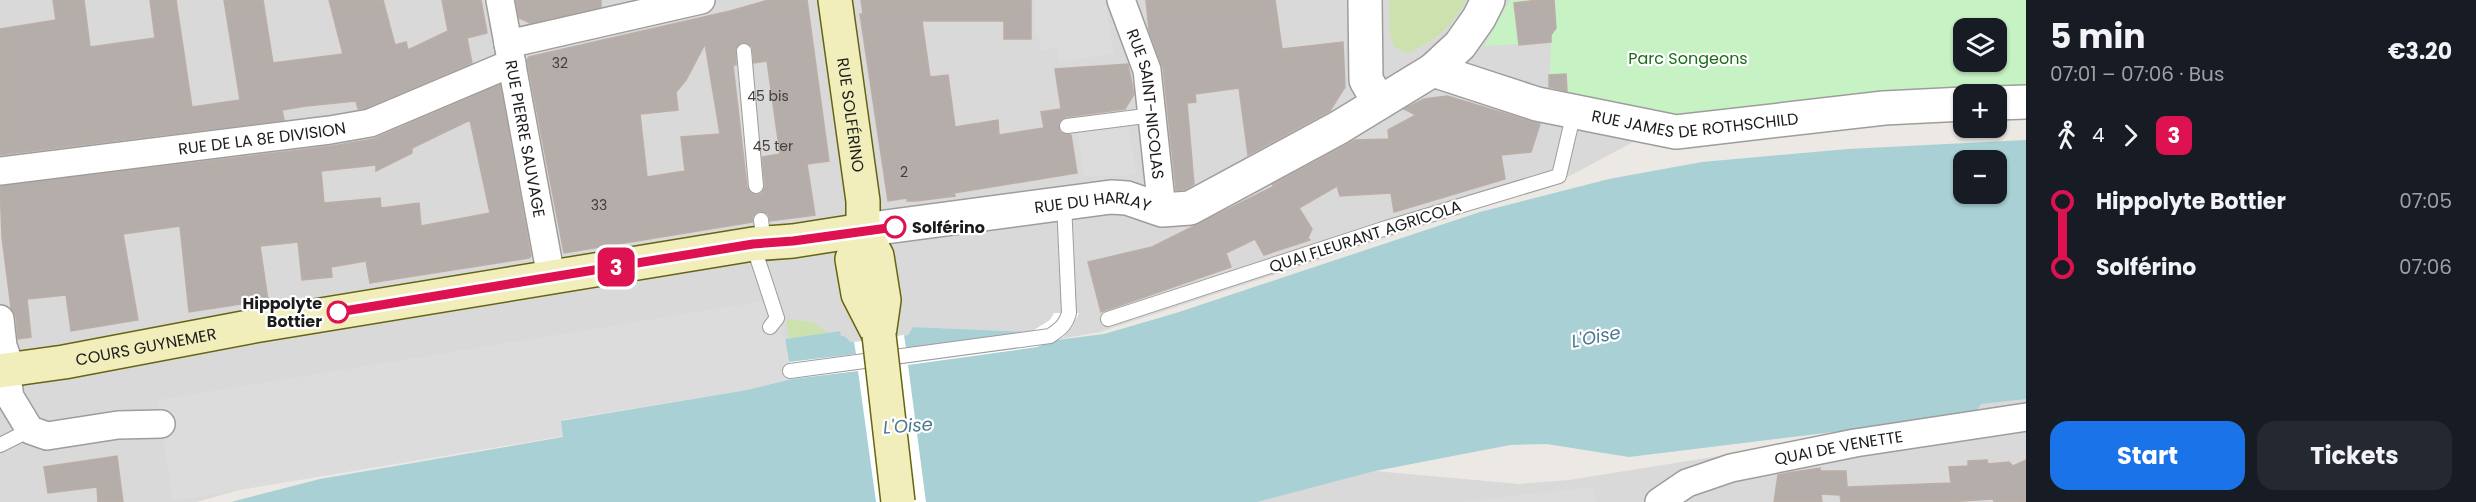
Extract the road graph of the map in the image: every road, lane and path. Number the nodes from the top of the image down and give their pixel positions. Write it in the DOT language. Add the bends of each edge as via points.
graph roads {
  1 [pos="500,0"];
  2 [pos="701,0"];
  3 [pos="835,0"];
  4 [pos="1121,0"];
  5 [pos="1365,0"];
  6 [pos="1488,0"];
  7 [pos="744,51"];
  8 [pos="510,53"];
  9 [pos="1433,70"];
  10 [pos="1379,102"];
  11 [pos="2026,102"];
  12 [pos="2007,103"];
  13 [pos="1953,105"];
  14 [pos="1574,112"];
  15 [pos="1154,115"];
  16 [pos="1067,126"];
  17 [pos="0,171"];
  18 [pos="756,186"];
  19 [pos="1064,203"];
  20 [pos="1162,210"];
  21 [pos="863,230"];
  22 [pos="759,236"];
  23 [pos="550,277"];
  24 [pos="0,319"];
  25 [pos="1108,319"];
  26 [pos="770,327"];
  27 [pos="5,370"];
  28 [pos="790,371"];
  29 [pos="160,416"];
  30 [pos="2026,417"];
  31 [pos="30,430"];
  32 [pos="0,445"];
  33 [pos="898,502"];
  34 [pos="1657,502"];
  1 -- 8 [label="street, RUE PIERRE SAUVAGE"];
  2 -- 8 [label="street, RUE DE LA 8E DIVISION"];
  3 -- 21 [label="main road, RUE SOLFÉRINO" via="863,201"];
  4 -- 15 [label="street, RUE SAINT-NICOLAS" via="1147,70"];
  5 -- 10 [label="street" via="1366,80"];
  6 -- 9 [label="street, RUE DU HARLAY" via="1460,45"];
  7 -- 18 [label="lane"];
  8 -- 17 [label="street, RUE DE LA 8E DIVISION" via="370,123"];
  8 -- 23 [label="street, RUE PIERRE SAUVAGE"];
  9 -- 10 [label="street, RUE DU HARLAY"];
  9 -- 14 [label="street, RUE JAMES DE ROTHSCHILD"];
  10 -- 20 [label="street, RUE DU HARLAY" via="1190,208"];
  11 -- 12 [label="street"];
  13 -- 14 [label="street, RUE JAMES DE ROTHSCHILD" via="1884,108 1676,132"];
  14 -- 25 [label="lane, QUAI FLEURANT AGRICOLA" via="1559,176"];
  15 -- 16 [label="lane"];
  15 -- 20 [label="street, RUE SAINT-NICOLAS"];
  19 -- 20 [label="street, RUE DU HARLAY" via="1127,198"];
  19 -- 21 [label="street, RUE DU HARLAY"];
  19 -- 28 [label="lane" via="1069,313 1061,329 1050,336"];
  21 -- 22 [label="main road, COURS GUYNEMER" via="793,241"];
  21 -- 33 [label="main road, RUE SOLFÉRINO, bridge" via="877,256 883,292 879,335"];
  22 -- 23 [label="main road, COURS GUYNEMER"];
  22 -- 26 [label="lane" via="777,318"];
  23 -- 27 [label="main road, COURS GUYNEMER"];
  24 -- 27 [label="street"];
  27 -- 31 [label="street" via="10,397"];
  29 -- 31 [label="street" via="47,436"];
  30 -- 34 [label="street, QUAI DE VENETTE" via="1855,443 1731,468 1687,483"];
  31 -- 32 [label="lane"];
}
